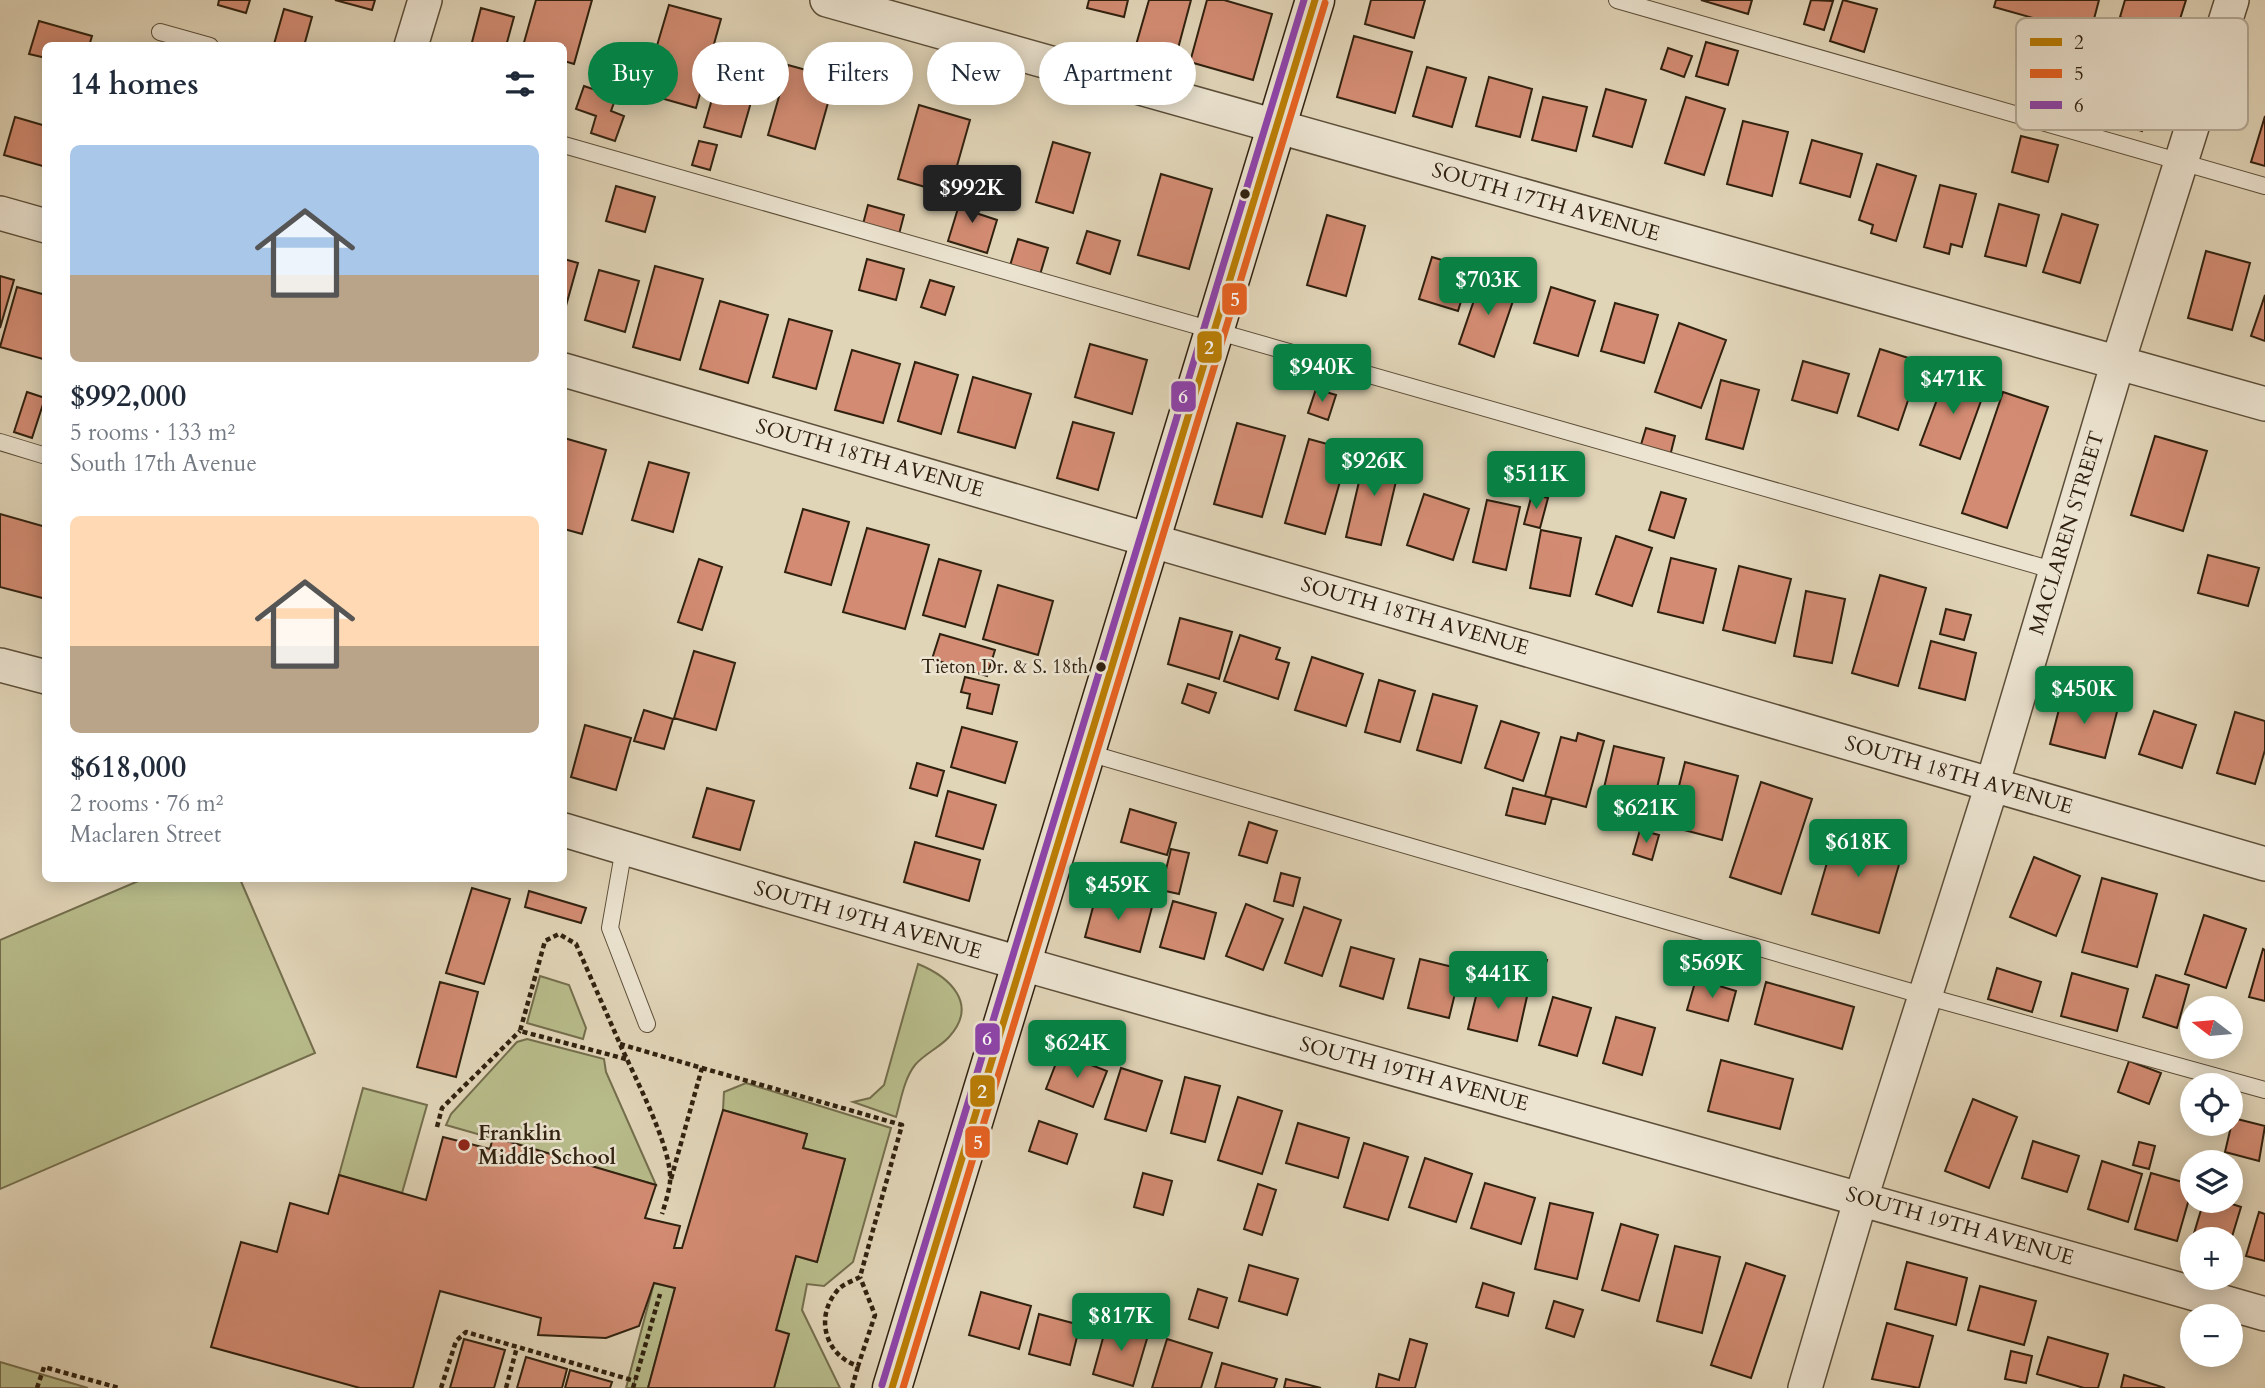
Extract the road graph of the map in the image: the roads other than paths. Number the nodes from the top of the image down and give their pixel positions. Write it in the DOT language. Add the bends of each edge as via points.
graph roads {
  1 [pos="425,0"];
  2 [pos="827,0"];
  3 [pos="1315,0"];
  4 [pos="1617,0"];
  5 [pos="2232,0"];
  6 [pos="2226,18"];
  7 [pos="160,32"];
  8 [pos="196,42"];
  9 [pos="412,42"];
  10 [pos="2016,115"];
  11 [pos="1276,127"];
  12 [pos="2070,130"];
  13 [pos="2191,130"];
  14 [pos="567,146"];
  15 [pos="2181,162"];
  16 [pos="2265,186"];
  17 [pos="0,213"];
  18 [pos="42,225"];
  19 [pos="1214,332"];
  20 [pos="2118,362"];
  21 [pos="567,371"];
  22 [pos="2265,404"];
  23 [pos="0,442"];
  24 [pos="42,455"];
  25 [pos="1151,538"];
  26 [pos="2056,571"];
  27 [pos="0,665"];
  28 [pos="42,676"];
  29 [pos="1085,752"];
  30 [pos="1992,785"];
  31 [pos="567,831"];
  32 [pos="624,848"];
  33 [pos="2265,864"];
  34 [pos="1019,965"];
  35 [pos="1925,996"];
  36 [pos="646,1024"];
  37 [pos="2265,1090"];
  38 [pos="1861,1198"];
  39 [pos="2265,1314"];
  40 [pos="901,1386"];
  41 [pos="1805,1388"];
  1 -- 9 [label="street"];
  2 -- 11 [label="street, SOUTH 17TH AVENUE"];
  3 -- 11 [label="main road"];
  4 -- 10 [label="lane"];
  5 -- 6 [label="street, MACLAREN STREET"];
  7 -- 8 [label="lane"];
  11 -- 19 [label="main road"];
  11 -- 20 [label="street, SOUTH 17TH AVENUE"];
  12 -- 15 [label="lane"];
  13 -- 15 [label="street, MACLAREN STREET"];
  14 -- 19 [label="lane"];
  15 -- 16 [label="lane"];
  15 -- 20 [label="street, MACLAREN STREET"];
  17 -- 18 [label="street"];
  19 -- 25 [label="main road"];
  19 -- 26 [label="lane"];
  20 -- 22 [label="street, SOUTH 17TH AVENUE"];
  20 -- 26 [label="street, MACLAREN STREET"];
  21 -- 25 [label="street, SOUTH 18TH AVENUE"];
  23 -- 24 [label="lane"];
  25 -- 29 [label="main road"];
  25 -- 30 [label="street, SOUTH 18TH AVENUE"];
  26 -- 30 [label="street, MACLAREN STREET"];
  27 -- 28 [label="street"];
  29 -- 34 [label="main road"];
  29 -- 35 [label="lane"];
  30 -- 33 [label="street, SOUTH 18TH AVENUE"];
  30 -- 35 [label="street, MACLAREN STREET"];
  31 -- 32 [label="street, SOUTH 19TH AVENUE"];
  32 -- 34 [label="street, SOUTH 19TH AVENUE"];
  32 -- 36 [label="lane" via="610,928"];
  34 -- 38 [label="street, SOUTH 19TH AVENUE"];
  34 -- 40 [label="main road"];
  35 -- 37 [label="lane"];
  35 -- 38 [label="street, MACLAREN STREET"];
  38 -- 39 [label="street, SOUTH 19TH AVENUE"];
  38 -- 41 [label="street, MACLAREN STREET"];
}
